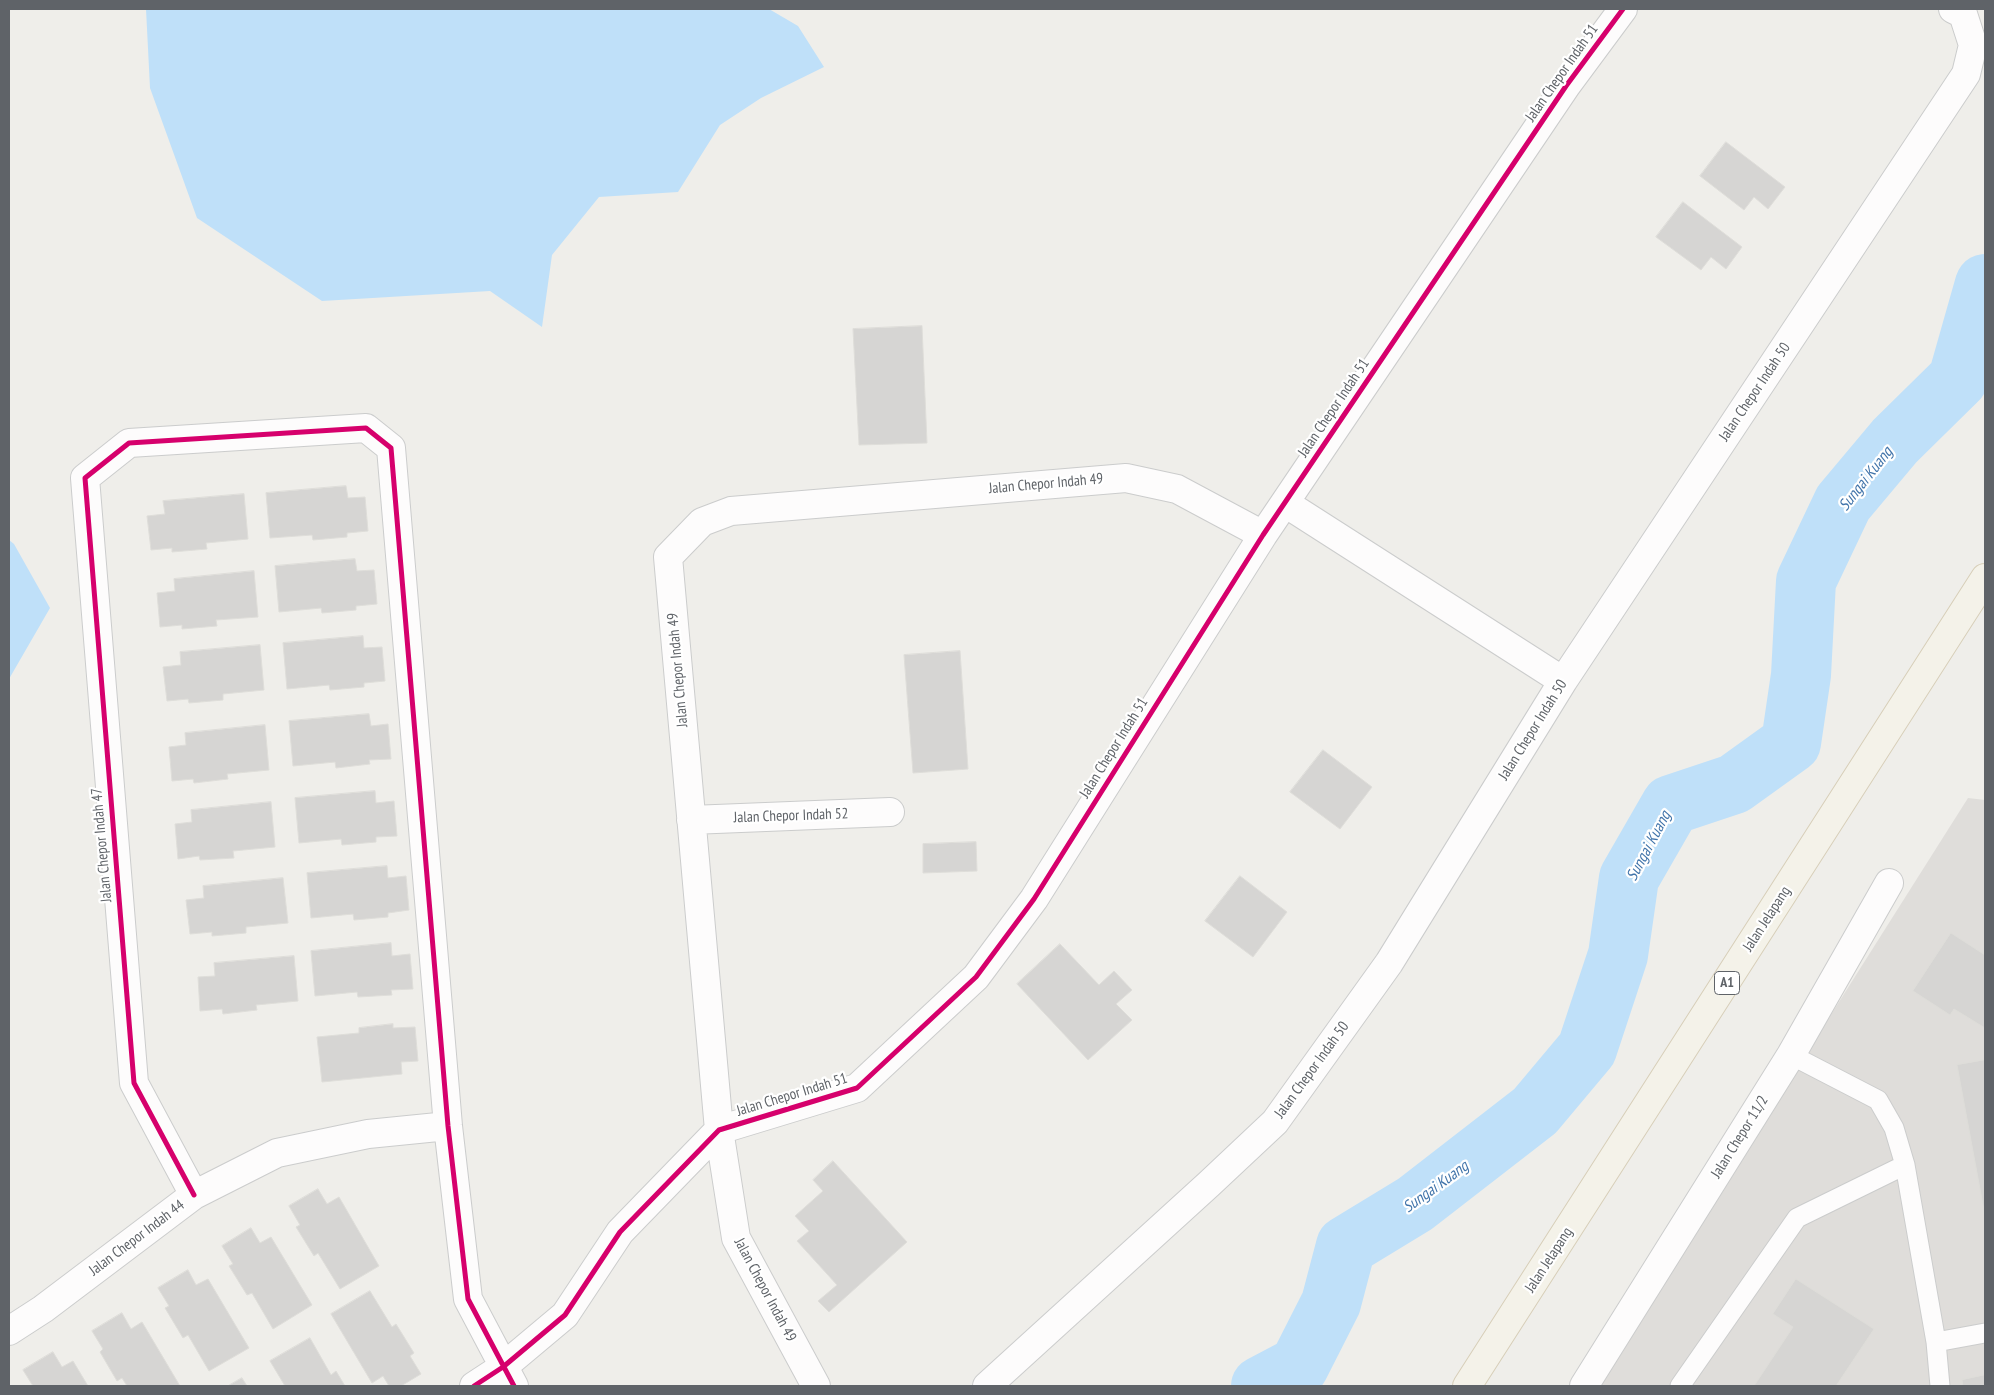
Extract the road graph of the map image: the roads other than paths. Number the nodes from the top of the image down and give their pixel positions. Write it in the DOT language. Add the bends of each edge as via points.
graph roads {
  1 [pos="1623,9"];
  2 [pos="1953,9"];
  3 [pos="1286,503"];
  4 [pos="1263,535"];
  5 [pos="1985,578"];
  6 [pos="1985,612"];
  7 [pos="1563,681"];
  8 [pos="890,812"];
  9 [pos="691,820"];
  10 [pos="1889,883"];
  11 [pos="1791,1055"];
  12 [pos="448,1126"];
  13 [pos="719,1130"];
  14 [pos="1905,1165"];
  15 [pos="194,1195"];
  16 [pos="9,1331"];
  17 [pos="1985,1333"];
  18 [pos="1936,1342"];
  19 [pos="508,1376"];
  20 [pos="474,1386"];
  21 [pos="816,1386"];
  22 [pos="987,1386"];
  23 [pos="1467,1386"];
  24 [pos="1486,1386"];
  25 [pos="1584,1386"];
  26 [pos="1680,1386"];
  27 [pos="1940,1386"];
  1 -- 3 [label="street, Jalan Chepor Indah 51" via="1566,86"];
  2 -- 7 [label="street, Jalan Chepor Indah 50" via="1962,14 1973,45 1966,74"];
  3 -- 4 [label="street, Jalan Chepor Indah 51"];
  3 -- 7 [label="street"];
  4 -- 9 [label="street, Jalan Chepor Indah 49" via="1177,489 1126,478 732,511 702,522 668,557"];
  4 -- 13 [label="street, Jalan Chepor Indah 51" via="1034,899 976,977 857,1088"];
  5 -- 23 [label="main road, Jalan Jelapang / A1"];
  6 -- 24 [label="main road, Jalan Jelapang / A1"];
  7 -- 22 [label="street, Jalan Chepor Indah 50" via="1389,963 1275,1122"];
  8 -- 9 [label="street, Jalan Chepor Indah 52"];
  9 -- 13 [label="street, Jalan Chepor Indah 49"];
  10 -- 11 [label="street, Jalan Chepor 11/2"];
  11 -- 14 [label="lane" via="1878,1100 1894,1128"];
  11 -- 25 [label="street, Jalan Chepor 11/2"];
  12 -- 15 [label="street, Jalan Chepor Indah 44" via="368,1134 277,1152"];
  12 -- 15 [label="street, Jalan Chepor Indah 47" via="391,448 366,428 129,443 85,478 134,1083"];
  12 -- 19 [label="street" via="468,1299"];
  13 -- 19 [label="street, Jalan Chepor Indah 51" via="620,1232 565,1315"];
  13 -- 21 [label="street, Jalan Chepor Indah 49" via="736,1238"];
  14 -- 18 [label="lane"];
  14 -- 26 [label="lane" via="1797,1218"];
  15 -- 16 [label="street, Jalan Chepor Indah 44"];
  17 -- 18 [label="lane"];
  18 -- 27 [label="lane"];
  19 -- 20 [label="street, Jalan Chepor Indah 51"];
}
